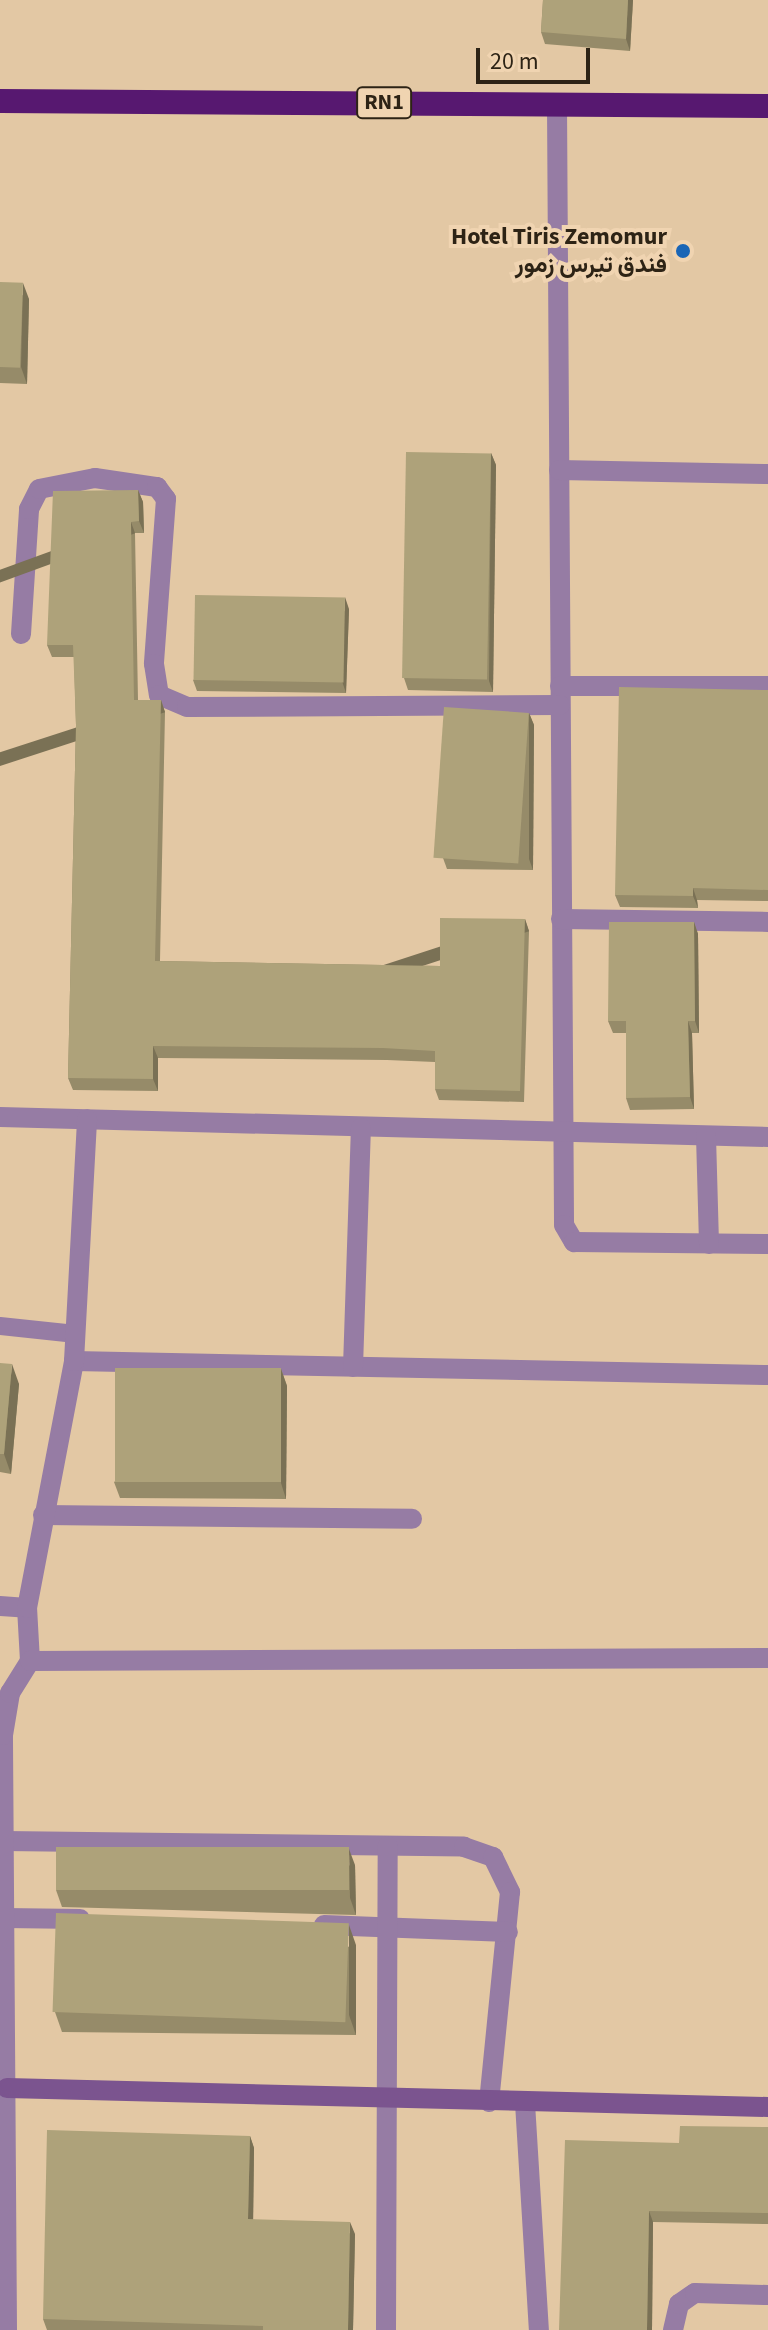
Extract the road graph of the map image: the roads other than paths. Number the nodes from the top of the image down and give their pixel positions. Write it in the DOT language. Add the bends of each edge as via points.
graph roads {
  1 [pos="0,101"];
  2 [pos="557,106"];
  3 [pos="768,106"];
  4 [pos="559,470"];
  5 [pos="768,474"];
  6 [pos="21,634"];
  7 [pos="768,686"];
  8 [pos="560,695"];
  9 [pos="561,919"];
  10 [pos="768,922"];
  11 [pos="0,1117"];
  12 [pos="87,1119"];
  13 [pos="361,1128"];
  14 [pos="561,1134"];
  15 [pos="706,1136"];
  16 [pos="768,1137"];
  17 [pos="709,1244"];
  18 [pos="768,1244"];
  19 [pos="0,1326"];
  20 [pos="76,1334"];
  21 [pos="74,1361"];
  22 [pos="353,1367"];
  23 [pos="768,1375"];
  24 [pos="43,1515"];
  25 [pos="412,1519"];
  26 [pos="0,1606"];
  27 [pos="27,1608"];
  28 [pos="768,1658"];
  29 [pos="30,1661"];
  30 [pos="2,1767"];
  31 [pos="4,1841"];
  32 [pos="388,1846"];
  33 [pos="5,1918"];
  34 [pos="101,1920"];
  35 [pos="293,1924"];
  36 [pos="388,1926"];
  37 [pos="508,1932"];
  38 [pos="3,2048"];
  39 [pos="7,2088"];
  40 [pos="387,2101"];
  41 [pos="489,2102"];
  42 [pos="525,2103"];
  43 [pos="768,2107"];
  44 [pos="4,2227"];
  45 [pos="768,2295"];
  46 [pos="7,2330"];
  47 [pos="386,2330"];
  48 [pos="539,2330"];
  49 [pos="673,2330"];
  1 -- 2 [label="highway, RN1"];
  2 -- 3 [label="highway, RN1"];
  2 -- 4 [label="street"];
  4 -- 5 [label="street"];
  4 -- 8 [label="street"];
  6 -- 8 [label="street" via="29,509 39,489 95,478 157,487 166,499 154,664 159,695 187,707"];
  7 -- 8 [label="street"];
  8 -- 9 [label="street"];
  9 -- 10 [label="street"];
  9 -- 14 [label="street"];
  11 -- 12 [label="street"];
  12 -- 13 [label="street"];
  12 -- 20 [label="street"];
  13 -- 14 [label="street"];
  13 -- 22 [label="street"];
  14 -- 15 [label="street"];
  14 -- 17 [label="street" via="564,1225 574,1242"];
  15 -- 16 [label="street"];
  15 -- 17 [label="street"];
  17 -- 18 [label="street"];
  19 -- 20 [label="lane"];
  20 -- 21 [label="street"];
  21 -- 22 [label="street"];
  21 -- 24 [label="street"];
  22 -- 23 [label="street"];
  24 -- 25 [label="street"];
  24 -- 27 [label="street"];
  26 -- 27 [label="street"];
  27 -- 29 [label="street"];
  28 -- 29 [label="street"];
  29 -- 30 [label="street" via="10,1693"];
  30 -- 31 [label="street"];
  31 -- 32 [label="street"];
  31 -- 33 [label="street"];
  32 -- 36 [label="street"];
  32 -- 37 [label="street" via="464,1847 493,1857 510,1892"];
  33 -- 34 [label="street"];
  33 -- 38 [label="street"];
  35 -- 36 [label="street"];
  36 -- 37 [label="street"];
  36 -- 40 [label="street"];
  37 -- 41 [label="street"];
  38 -- 39 [label="street"];
  39 -- 40 [label="street"];
  39 -- 44 [label="street"];
  40 -- 41 [label="street"];
  40 -- 47 [label="street"];
  41 -- 42 [label="street"];
  42 -- 43 [label="street"];
  42 -- 48 [label="street"];
  44 -- 46 [label="street"];
  45 -- 49 [label="street" via="695,2293 679,2304"];
}
